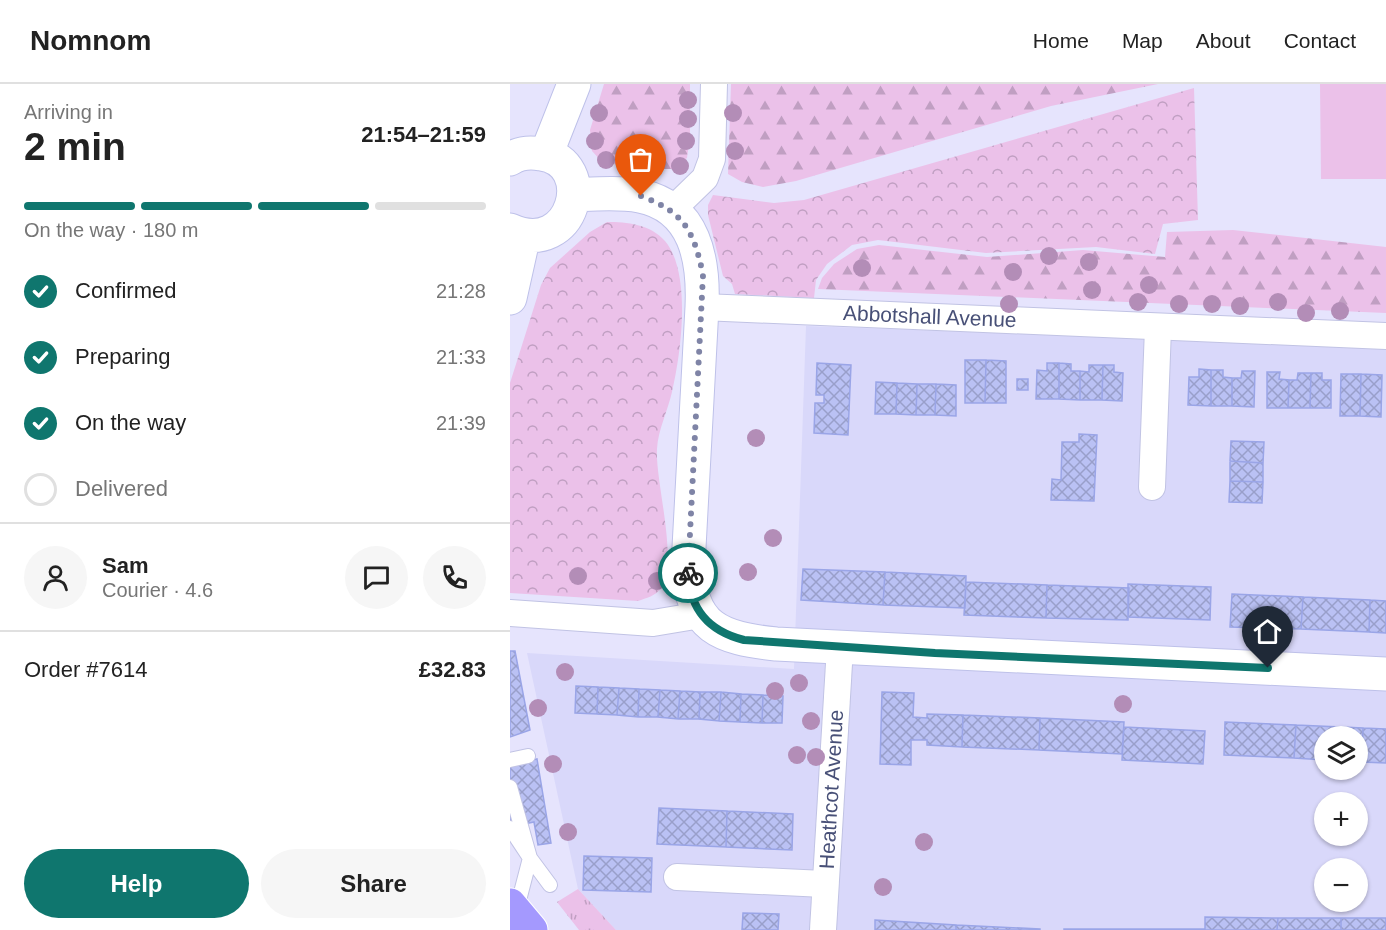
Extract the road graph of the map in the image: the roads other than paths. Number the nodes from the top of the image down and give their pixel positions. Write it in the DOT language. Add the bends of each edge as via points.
graph roads {
  1 [pos="574,84"];
  2 [pos="714,84"];
  3 [pos="546,154"];
  4 [pos="510,159"];
  5 [pos="575,195"];
  6 [pos="672,210"];
  7 [pos="517,233"];
  8 [pos="510,298"];
  9 [pos="702,307"];
  10 [pos="1158,328"];
  11 [pos="1386,336"];
  12 [pos="1152,488"];
  13 [pos="510,613"];
  14 [pos="701,615"];
  15 [pos="840,647"];
  16 [pos="1386,674"];
  17 [pos="528,756"];
  18 [pos="510,760"];
  19 [pos="510,787"];
  20 [pos="510,828"];
  21 [pos="530,858"];
  22 [pos="677,877"];
  23 [pos="824,884"];
  24 [pos="550,885"];
  25 [pos="519,915"];
  26 [pos="823,930"];
  1 -- 3 [label="street"];
  2 -- 6 [label="street" via="711,159 705,178"];
  3 -- 4 [label="street" via="530,152"];
  3 -- 5 [label="street" via="567,170"];
  5 -- 6 [label="street" via="641,196"];
  5 -- 7 [label="street" via="570,213 559,226 543,235"];
  6 -- 9 [label="street" via="698,247 703,275"];
  7 -- 8 [label="street"];
  9 -- 10 [label="street, Abbotshall Avenue"];
  9 -- 14 [label="street" via="688,566 691,595"];
  10 -- 11 [label="street, Abbotshall Avenue"];
  10 -- 12 [label="street"];
  13 -- 14 [label="street" via="653,623"];
  14 -- 15 [label="street" via="727,636 744,640"];
  15 -- 16 [label="street"];
  15 -- 23 [label="street, Heathcot Avenue"];
  17 -- 18 [label="lane"];
  19 -- 21 [label="lane"];
  20 -- 21 [label="lane"];
  21 -- 24 [label="lane"];
  21 -- 25 [label="lane"];
  22 -- 23 [label="street"];
  23 -- 26 [label="street, Heathcot Avenue"];
}
